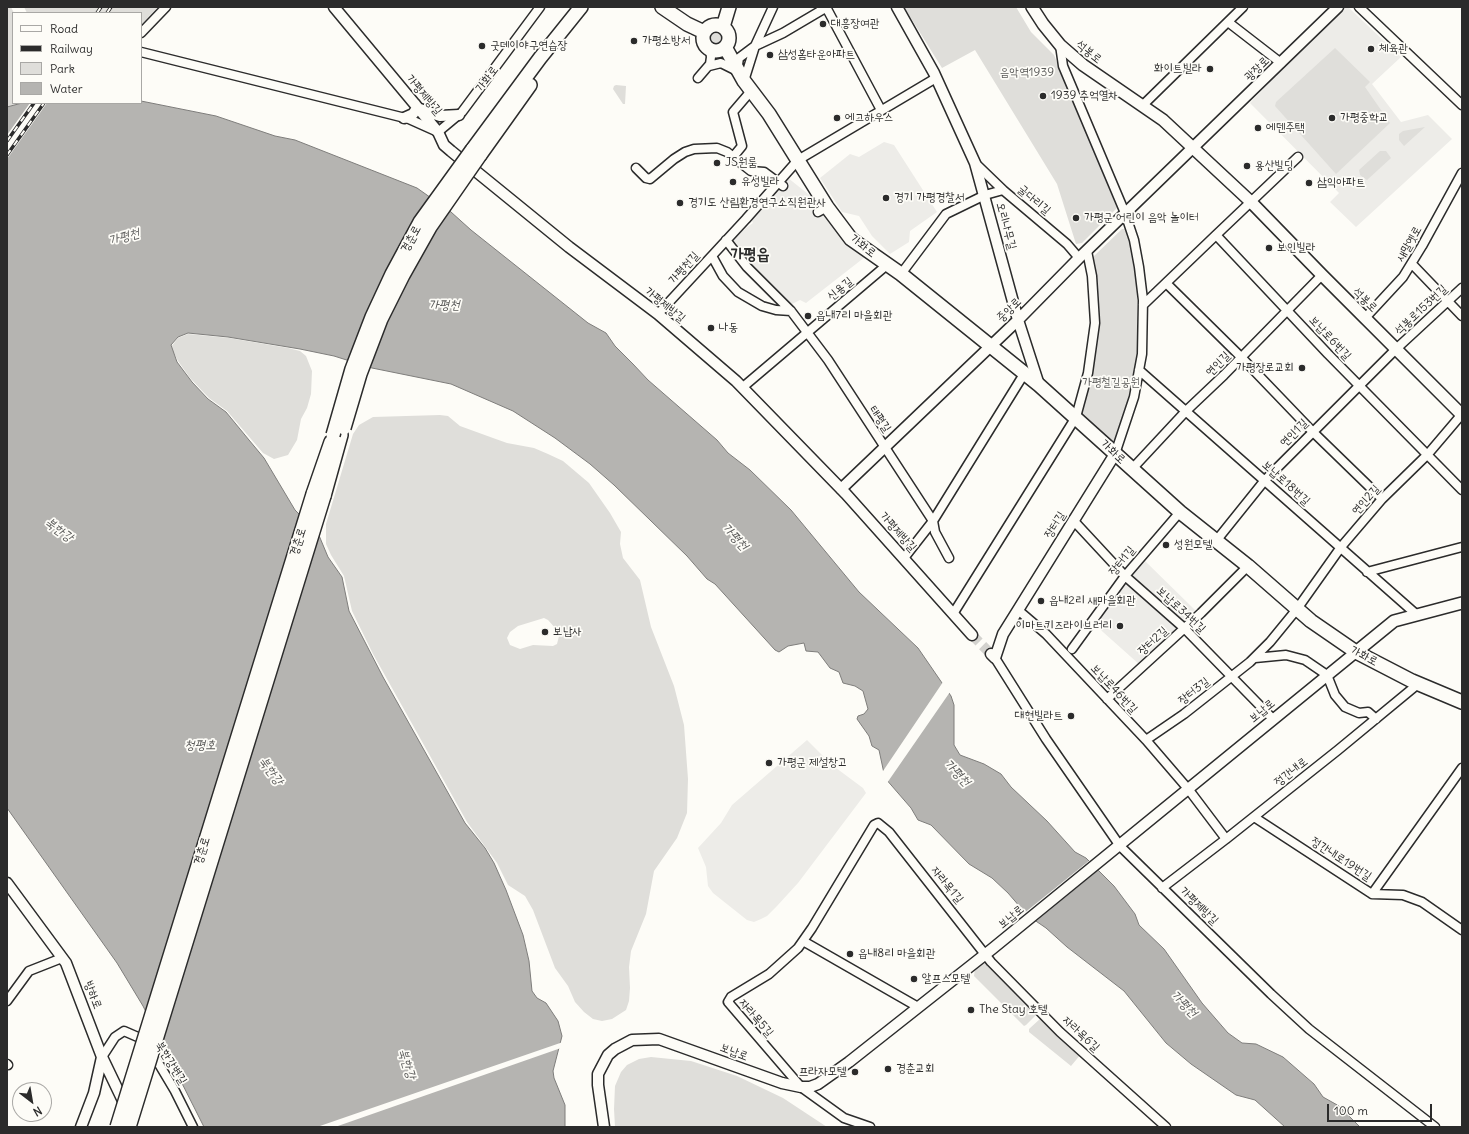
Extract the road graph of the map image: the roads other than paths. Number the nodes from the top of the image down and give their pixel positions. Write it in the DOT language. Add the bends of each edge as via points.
graph roads {
  1 [pos="166,7"];
  2 [pos="334,7"];
  3 [pos="540,7"];
  4 [pos="572,7"];
  5 [pos="581,7"];
  6 [pos="662,7"];
  7 [pos="729,7"];
  8 [pos="773,7"];
  9 [pos="826,7"];
  10 [pos="897,7"];
  11 [pos="1032,7"];
  12 [pos="1243,7"];
  13 [pos="1338,7"];
  14 [pos="1359,7"];
  15 [pos="569,22"];
  16 [pos="1228,22"];
  17 [pos="723,27"];
  18 [pos="142,32"];
  19 [pos="704,32"];
  20 [pos="1060,45"];
  21 [pos="754,46"];
  22 [pos="719,48"];
  23 [pos="142,52"];
  24 [pos="742,56"];
  25 [pos="1281,63"];
  26 [pos="709,66"];
  27 [pos="698,78"];
  28 [pos="936,78"];
  29 [pos="744,81"];
  30 [pos="1462,105"];
  31 [pos="417,106"];
  32 [pos="1142,106"];
  33 [pos="880,110"];
  34 [pos="460,114"];
  35 [pos="404,118"];
  36 [pos="438,132"];
  37 [pos="1194,148"];
  38 [pos="476,153"];
  39 [pos="1298,156"];
  40 [pos="733,157"];
  41 [pos="798,160"];
  42 [pos="974,162"];
  43 [pos="636,168"];
  44 [pos="1462,173"];
  45 [pos="781,184"];
  46 [pos="1003,190"];
  47 [pos="985,195"];
  48 [pos="1251,202"];
  49 [pos="1125,213"];
  50 [pos="1216,235"];
  51 [pos="726,240"];
  52 [pos="1083,254"];
  53 [pos="712,256"];
  54 [pos="888,264"];
  55 [pos="1412,264"];
  56 [pos="901,274"];
  57 [pos="1322,275"];
  58 [pos="1166,283"];
  59 [pos="1462,288"];
  60 [pos="1448,301"];
  61 [pos="1143,306"];
  62 [pos="1288,310"];
  63 [pos="791,311"];
  64 [pos="658,314"];
  65 [pos="1462,316"];
  66 [pos="1365,318"];
  67 [pos="1018,320"];
  68 [pos="807,332"];
  69 [pos="990,346"];
  70 [pos="1396,349"];
  71 [pos="1242,357"];
  72 [pos="1139,370"];
  73 [pos="1024,374"];
  74 [pos="1039,385"];
  75 [pos="1360,386"];
  76 [pos="743,387"];
  77 [pos="1186,411"];
  78 [pos="1462,414"];
  79 [pos="1076,417"];
  80 [pos="1312,432"];
  81 [pos="885,447"];
  82 [pos="1115,454"];
  83 [pos="1428,454"];
  84 [pos="1132,469"];
  85 [pos="1265,480"];
  86 [pos="841,489"];
  87 [pos="1462,490"];
  88 [pos="318,495"];
  89 [pos="1382,499"];
  90 [pos="1180,512"];
  91 [pos="1073,520"];
  92 [pos="933,521"];
  93 [pos="1216,541"];
  94 [pos="1341,547"];
  95 [pos="1462,547"];
  96 [pos="904,558"];
  97 [pos="949,558"];
  98 [pos="1248,566"];
  99 [pos="1368,572"];
  100 [pos="1125,576"];
  101 [pos="1462,603"];
  102 [pos="1298,609"];
  103 [pos="1018,610"];
  104 [pos="953,614"];
  105 [pos="1417,615"];
  106 [pos="1184,628"];
  107 [pos="972,635"];
  108 [pos="1072,648"];
  109 [pos="1356,652"];
  110 [pos="993,656"];
  111 [pos="1255,658"];
  112 [pos="1328,675"];
  113 [pos="1233,676"];
  114 [pos="1418,684"];
  115 [pos="1107,698"];
  116 [pos="1462,702"];
  117 [pos="1273,719"];
  118 [pos="1376,719"];
  119 [pos="1146,740"];
  120 [pos="1462,768"];
  121 [pos="1189,790"];
  122 [pos="1254,817"];
  123 [pos="1226,839"];
  124 [pos="1120,846"];
  125 [pos="8,886"];
  126 [pos="1162,888"];
  127 [pos="1372,894"];
  128 [pos="1462,930"];
  129 [pos="804,941"];
  130 [pos="988,952"];
  131 [pos="62,958"];
  132 [pos="7,1001"];
  133 [pos="918,1008"];
  134 [pos="102,1057"];
  135 [pos="802,1087"];
  136 [pos="81,1127"];
  137 [pos="117,1127"];
  138 [pos="129,1127"];
  139 [pos="134,1127"];
  140 [pos="193,1127"];
  141 [pos="604,1127"];
  142 [pos="870,1127"];
  143 [pos="1166,1127"];
  144 [pos="1435,1127"];
  1 -- 18 [label="street"];
  2 -- 31 [label="street, 가평제방길"];
  3 -- 34 [label="street, 가화로"];
  4 -- 15 [label="main road"];
  5 -- 15 [label="main road, 경춘로"];
  5 -- 38 [label="main road, 경춘로" via="544,66"];
  6 -- 19 [label="main road"];
  7 -- 17 [label="main road"];
  8 -- 21 [label="street"];
  9 -- 21 [label="street" via="783,33"];
  9 -- 33 [label="street"];
  10 -- 28 [label="street, 오리나무길"];
  11 -- 20 [label="main road, 석봉로"];
  12 -- 16 [label="street"];
  13 -- 25 [label="street, 광장로"];
  14 -- 30 [label="street"];
  15 -- 38 [label="main road, 경춘로" via="540,58"];
  16 -- 25 [label="street"];
  16 -- 32 [label="street"];
  17 -- 19 [label="main road" via="712,26"];
  17 -- 22 [label="main road" via="728,33"];
  19 -- 22 [label="main road" via="703,42"];
  20 -- 32 [label="main road, 석봉로" via="1086,68"];
  20 -- 49 [label="street" via="1063,66"];
  21 -- 24 [label="street"];
  21 -- 29 [label="street"];
  22 -- 24 [label="street"];
  22 -- 26 [label="street"];
  22 -- 29 [label="main road, 가화로"];
  23 -- 35 [label="street"];
  24 -- 29 [label="street" via="738,61"];
  25 -- 37 [label="street, 광장로"];
  26 -- 27 [label="street"];
  26 -- 29 [label="street" via="721,63"];
  28 -- 33 [label="street"];
  28 -- 42 [label="street, 오리나무길"];
  29 -- 40 [label="street" via="733,112 742,146"];
  29 -- 41 [label="main road, 가화로" via="769,114"];
  31 -- 34 [label="street" via="440,116"];
  31 -- 35 [label="street" via="414,114"];
  31 -- 36 [label="street, 가평제방길"];
  32 -- 37 [label="main road, 석봉로" via="1163,120"];
  33 -- 41 [label="street"];
  34 -- 36 [label="street, 가화로"];
  35 -- 36 [label="street"];
  36 -- 64 [label="street, 가평제방길" via="444,145 451,151 569,247"];
  37 -- 48 [label="main road, 석봉로"];
  37 -- 49 [label="street, 중앙로"];
  38 -- 88 [label="main road, 경춘로, bridge" via="420,222 372,317 352,369 337,435"];
  39 -- 48 [label="street"];
  40 -- 43 [label="street" via="723,149 694,149 679,155 648,179"];
  40 -- 45 [label="street" via="751,171 764,172"];
  41 -- 45 [label="street, 가평천길"];
  41 -- 54 [label="main road, 가화로" via="822,209 852,239"];
  42 -- 46 [label="street"];
  42 -- 47 [label="street, 오리나무길"];
  44 -- 55 [label="street, 새말옛로"];
  45 -- 51 [label="street, 가평천길"];
  46 -- 47 [label="street, 굴다리길"];
  46 -- 52 [label="street, 굴다리길" via="1067,244"];
  47 -- 56 [label="street, 굴다리길" via="946,214"];
  47 -- 67 [label="street, 오리나무길"];
  48 -- 50 [label="street"];
  48 -- 57 [label="main road, 석봉로"];
  49 -- 52 [label="street, 중앙로"];
  49 -- 61 [label="street" via="1134,240"];
  50 -- 58 [label="street"];
  50 -- 62 [label="street, 보납로6번길"];
  51 -- 53 [label="street, 가평천길"];
  51 -- 63 [label="street" via="747,267"];
  52 -- 67 [label="street, 중앙로"];
  52 -- 79 [label="street" via="1092,276 1095,322 1088,373"];
  53 -- 63 [label="street, 가평천길" via="731,286 746,297 770,309"];
  53 -- 64 [label="street, 가평천길"];
  54 -- 56 [label="main road, 가화로"];
  54 -- 68 [label="street, 신용길"];
  55 -- 60 [label="street"];
  55 -- 66 [label="street, 새말옛로"];
  56 -- 69 [label="main road, 가화로"];
  57 -- 62 [label="street, 연인길"];
  57 -- 66 [label="main road, 석봉로"];
  58 -- 61 [label="street"];
  58 -- 71 [label="street"];
  59 -- 60 [label="street, 석봉로153번길"];
  60 -- 65 [label="street"];
  60 -- 70 [label="street, 석봉로153번길"];
  61 -- 72 [label="street"];
  62 -- 71 [label="street, 연인길"];
  62 -- 75 [label="street, 보납로6번길"];
  63 -- 68 [label="street"];
  64 -- 76 [label="street, 가평제방길"];
  66 -- 70 [label="main road, 석봉로"];
  67 -- 69 [label="street, 중앙로"];
  67 -- 74 [label="street, 오리나무길"];
  68 -- 76 [label="street, 신용길"];
  68 -- 81 [label="street, 태평길"];
  69 -- 73 [label="main road, 가화로"];
  69 -- 81 [label="street, 중앙로"];
  70 -- 75 [label="street, 연인1길"];
  70 -- 78 [label="main road, 석봉로"];
  71 -- 77 [label="street, 연인길"];
  71 -- 80 [label="street"];
  72 -- 77 [label="street, 보납로18번길"];
  72 -- 82 [label="street" via="1134,398"];
  73 -- 74 [label="main road, 가화로"];
  73 -- 92 [label="street"];
  74 -- 79 [label="main road, 가화로"];
  75 -- 80 [label="street, 연인1길"];
  75 -- 83 [label="street, 보납로6번길"];
  76 -- 86 [label="street, 가평제방길"];
  77 -- 84 [label="street, 연인길"];
  77 -- 85 [label="street, 보납로18번길"];
  78 -- 83 [label="street, 연인2길"];
  79 -- 82 [label="main road, 가화로"];
  79 -- 104 [label="street"];
  80 -- 85 [label="street, 연인1길"];
  80 -- 89 [label="street"];
  81 -- 86 [label="street, 중앙로"];
  81 -- 92 [label="street, 태평길"];
  82 -- 84 [label="main road, 가화로"];
  82 -- 91 [label="street, 장터길"];
  83 -- 87 [label="street, 보납로6번길"];
  83 -- 89 [label="street, 연인2길"];
  84 -- 90 [label="main road, 가화로"];
  85 -- 93 [label="street, 연인1길"];
  85 -- 94 [label="street, 보납로18번길"];
  86 -- 96 [label="street, 가평제방길"];
  88 -- 137 [label="main road, 경춘로, bridge"];
  88 -- 138 [label="main road, 경춘로, bridge"];
  89 -- 94 [label="street, 연인2길"];
  90 -- 93 [label="main road, 가화로"];
  90 -- 100 [label="street, 장터1길"];
  91 -- 100 [label="street, 보납로34번길"];
  91 -- 103 [label="street, 장터길"];
  92 -- 96 [label="street"];
  92 -- 97 [label="street, 태평길"];
  93 -- 98 [label="main road, 가화로"];
  94 -- 99 [label="street, 보납로18번길"];
  94 -- 102 [label="street, 연인2길"];
  95 -- 99 [label="street"];
  96 -- 104 [label="street, 가평제방길"];
  98 -- 102 [label="main road, 가화로"];
  98 -- 106 [label="street, 장터2길"];
  99 -- 105 [label="street, 보납로18번길"];
  100 -- 106 [label="street, 보납로34번길"];
  100 -- 108 [label="street, 장터1길"];
  101 -- 105 [label="main road, 보납로"];
  102 -- 109 [label="main road, 가화로"];
  102 -- 111 [label="street, 장터3길"];
  103 -- 110 [label="street, 가평제방길"];
  103 -- 115 [label="street, 보납로46번길" via="1046,634"];
  104 -- 107 [label="street, 가평제방길"];
  105 -- 109 [label="main road, 보납로" via="1394,621"];
  106 -- 113 [label="street, 보납로34번길"];
  106 -- 115 [label="street, 장터2길"];
  109 -- 112 [label="street, 보납로"];
  109 -- 114 [label="main road, 가화로"];
  110 -- 124 [label="street, 가평제방길" via="1046,739"];
  111 -- 112 [label="street" via="1292,656 1305,660"];
  111 -- 113 [label="street, 장터3길"];
  112 -- 117 [label="street, 보납로"];
  112 -- 118 [label="street" via="1335,695 1345,707 1359,713 1368,712"];
  113 -- 117 [label="street, 보납로34번길"];
  113 -- 119 [label="street, 장터3길"];
  114 -- 116 [label="main road, 가화로"];
  114 -- 118 [label="street, 정간내로"];
  115 -- 119 [label="street, 보납로46번길"];
  117 -- 121 [label="street, 보납로"];
  118 -- 122 [label="street, 정간내로"];
  119 -- 121 [label="street, 보납로46번길"];
  120 -- 127 [label="street"];
  121 -- 123 [label="street"];
  121 -- 124 [label="street, 보납로"];
  122 -- 123 [label="street, 정간내로"];
  122 -- 127 [label="street, 정간내로19번길"];
  123 -- 126 [label="street, 정간내로"];
  124 -- 126 [label="street, 가평제방길"];
  124 -- 130 [label="street, 보납로"];
  125 -- 131 [label="street, 방하로"];
  126 -- 144 [label="street, 가평제방길" via="1309,1029"];
  127 -- 128 [label="street, 정간내로19번길" via="1403,895 1422,902"];
  129 -- 130 [label="street, 자라목1길" via="874,825 880,824"];
  129 -- 133 [label="street"];
  129 -- 135 [label="street, 자라목5길" via="770,974 731,997 728,1002"];
  130 -- 133 [label="street, 보납로"];
  130 -- 143 [label="street, 자라목6길" via="1060,1032"];
  131 -- 132 [label="street" via="29,971"];
  131 -- 134 [label="street, 방하로" via="74,982"];
  133 -- 135 [label="street, 보납로" via="828,1078 814,1086"];
  134 -- 136 [label="street" via="94,1093"];
  134 -- 139 [label="street, 방하로"];
  134 -- 140 [label="street, 북한강변길" via="115,1037 124,1031 140,1038 150,1049"];
  135 -- 141 [label="street, 보납로" via="782,1083 659,1039 632,1040 608,1055 598,1074"];
  135 -- 142 [label="street" via="844,1118"];
}
